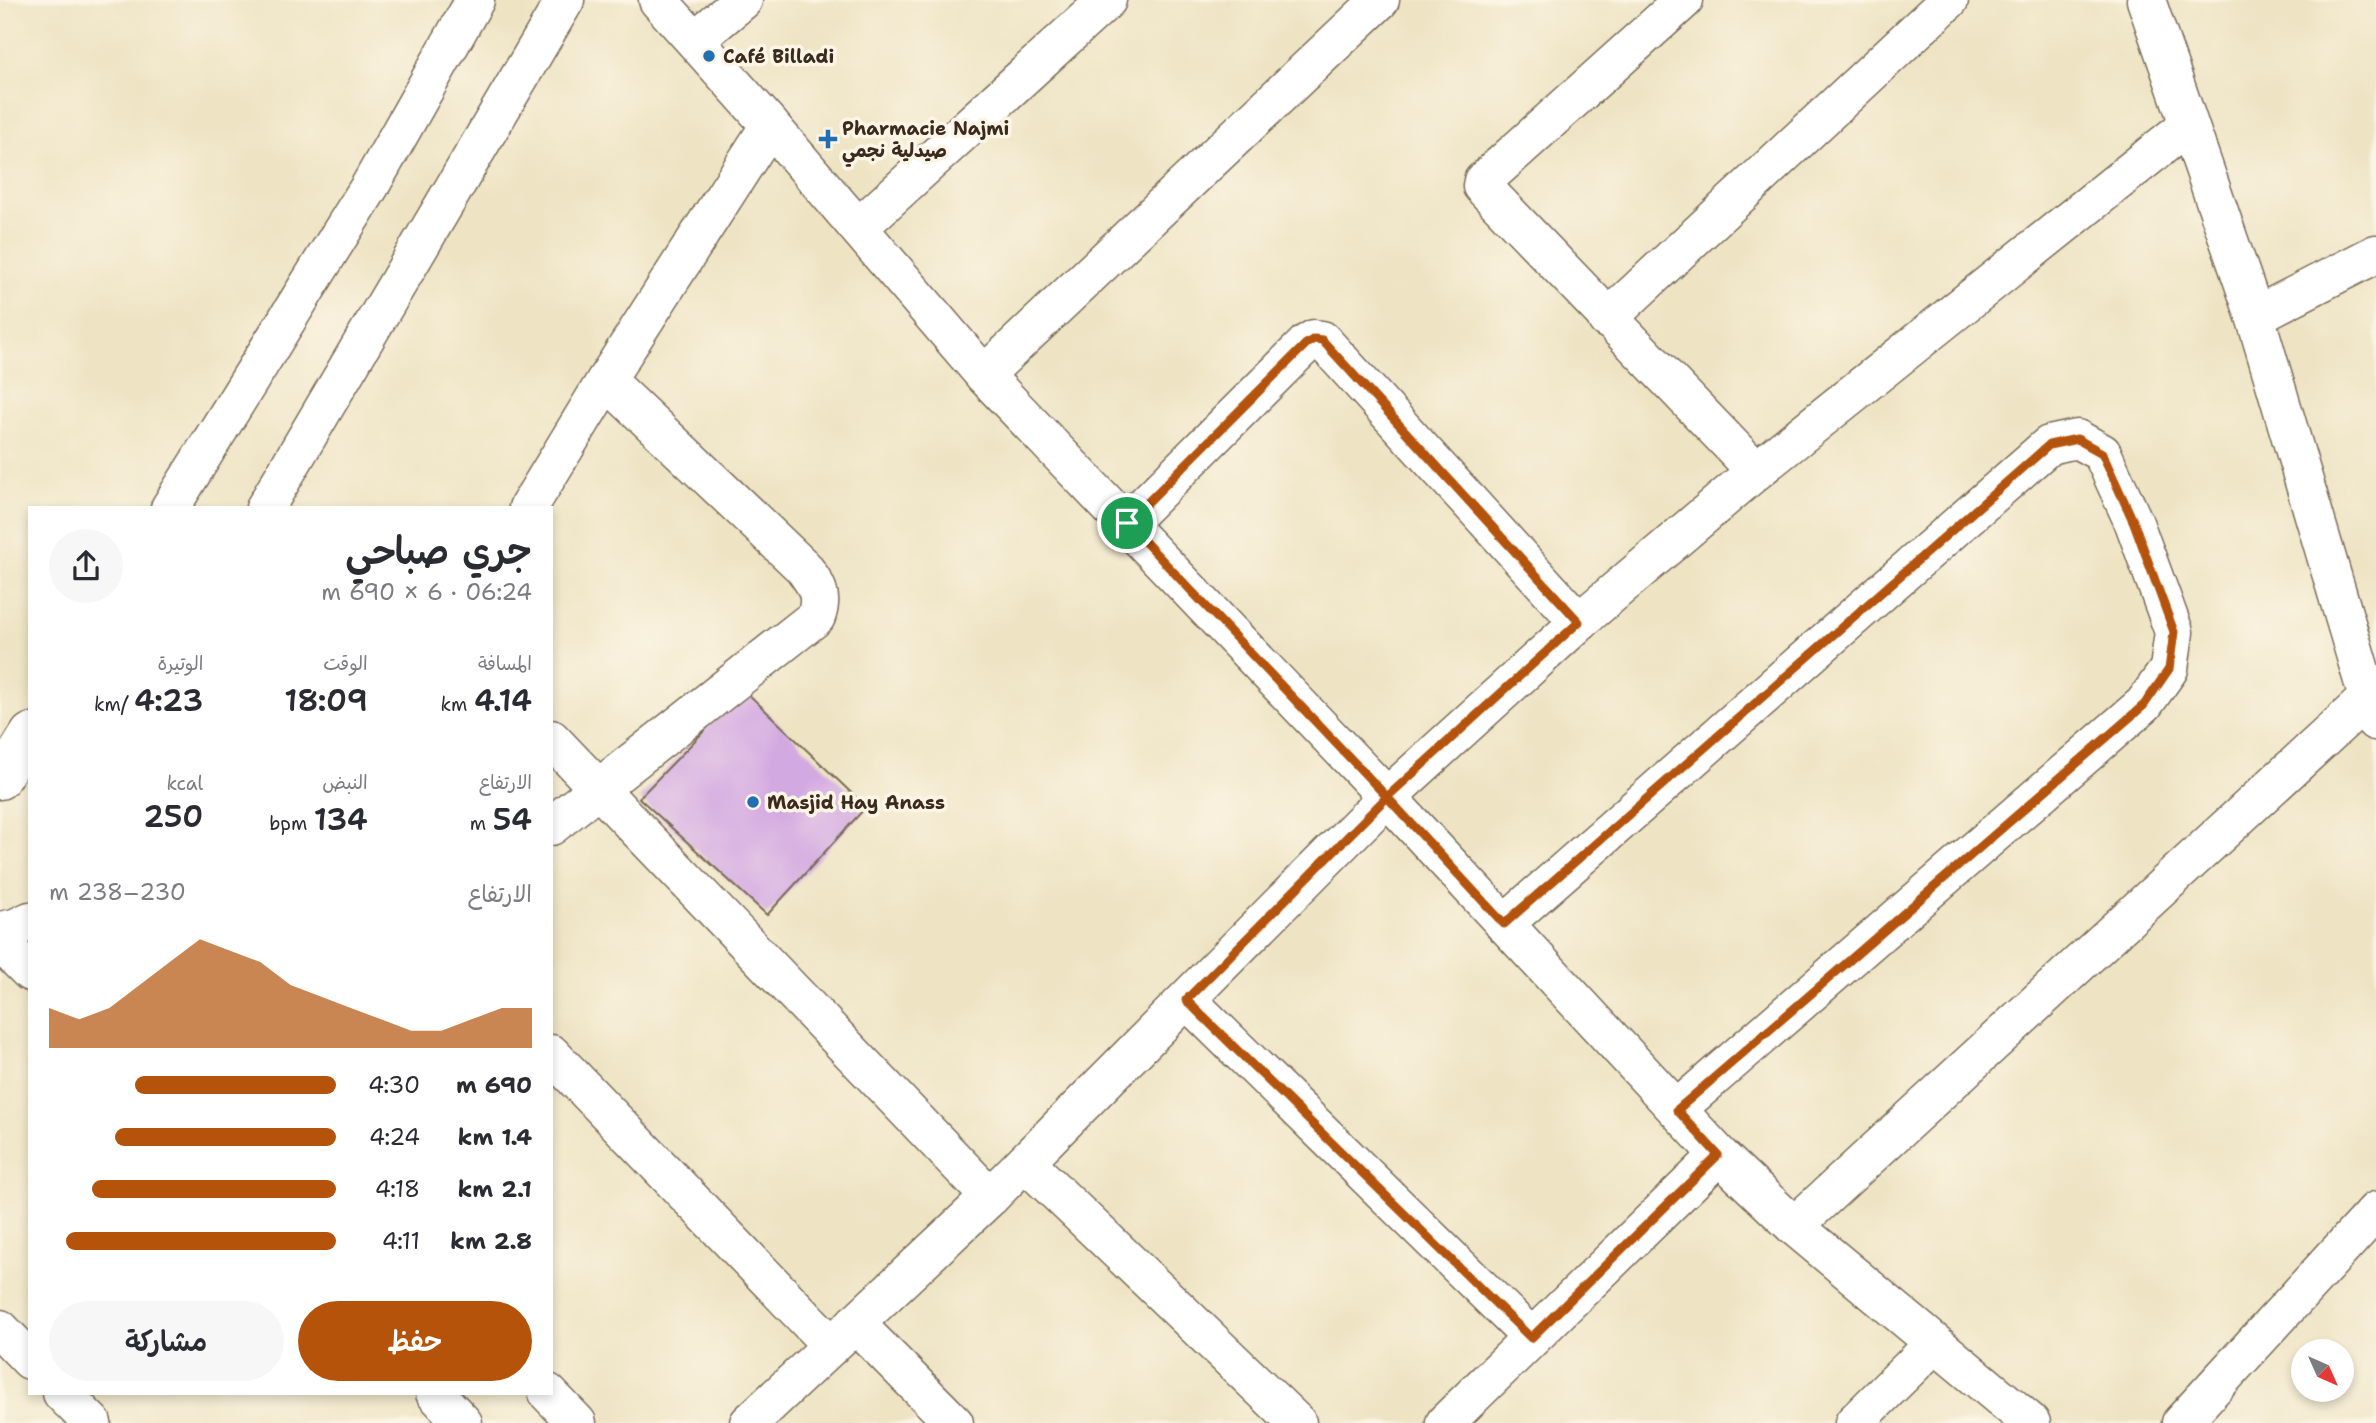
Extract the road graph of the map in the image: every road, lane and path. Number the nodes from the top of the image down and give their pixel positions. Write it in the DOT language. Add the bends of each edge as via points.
graph roads {
  1 [pos="475,0"];
  2 [pos="565,0"];
  3 [pos="658,0"];
  4 [pos="743,0"];
  5 [pos="1107,0"];
  6 [pos="1380,0"];
  7 [pos="1684,0"];
  8 [pos="1950,0"];
  9 [pos="2146,0"];
  10 [pos="695,40"];
  11 [pos="770,125"];
  12 [pos="2187,125"];
  13 [pos="859,227"];
  14 [pos="2376,254"];
  15 [pos="2255,316"];
  16 [pos="1607,319"];
  17 [pos="984,375"];
  18 [pos="606,380"];
  19 [pos="1756,471"];
  20 [pos="171,506"];
  21 [pos="266,506"];
  22 [pos="529,506"];
  23 [pos="1127,523"];
  24 [pos="1579,622"];
  25 [pos="2372,711"];
  26 [pos="28,736"];
  27 [pos="553,740"];
  28 [pos="0,783"];
  29 [pos="598,786"];
  30 [pos="28,794"];
  31 [pos="1387,797"];
  32 [pos="553,824"];
  33 [pos="28,922"];
  34 [pos="1504,924"];
  35 [pos="0,931"];
  36 [pos="0,942"];
  37 [pos="28,970"];
  38 [pos="1186,1000"];
  39 [pos="553,1056"];
  40 [pos="1677,1110"];
  41 [pos="1718,1155"];
  42 [pos="1025,1162"];
  43 [pos="990,1197"];
  44 [pos="2376,1211"];
  45 [pos="1794,1226"];
  46 [pos="0,1329"];
  47 [pos="843,1334"];
  48 [pos="1531,1338"];
  49 [pos="1934,1344"];
  50 [pos="28,1358"];
  51 [pos="64,1395"];
  52 [pos="437,1395"];
  53 [pos="550,1395"];
  54 [pos="92,1423"];
  55 [pos="463,1423"];
  56 [pos="577,1423"];
  57 [pos="749,1423"];
  58 [pos="954,1423"];
  59 [pos="1297,1423"];
  60 [pos="1445,1423"];
  61 [pos="1854,1423"];
  62 [pos="2031,1423"];
  63 [pos="2181,1423"];
  1 -- 20 [label="street" via="370,186"];
  2 -- 21 [label="street"];
  3 -- 10 [label="street"];
  4 -- 10 [label="street"];
  5 -- 13 [label="street"];
  6 -- 17 [label="street"];
  7 -- 16 [label="street" via="1483,181 1485,192"];
  8 -- 16 [label="street"];
  9 -- 12 [label="street"];
  10 -- 11 [label="street"];
  11 -- 13 [label="street"];
  11 -- 18 [label="street"];
  12 -- 15 [label="street"];
  12 -- 19 [label="street"];
  13 -- 17 [label="street"];
  14 -- 15 [label="street"];
  15 -- 25 [label="street"];
  16 -- 19 [label="street"];
  17 -- 23 [label="street"];
  18 -- 22 [label="street"];
  18 -- 29 [label="street" via="803,567 821,594 816,617"];
  19 -- 24 [label="street"];
  23 -- 24 [label="street" via="1306,344 1322,340"];
  23 -- 31 [label="street"];
  24 -- 31 [label="street"];
  25 -- 45 [label="street"];
  26 -- 28 [label="street"];
  27 -- 29 [label="street"];
  28 -- 30 [label="street"];
  29 -- 32 [label="street"];
  29 -- 43 [label="street"];
  31 -- 34 [label="street"];
  31 -- 38 [label="street"];
  33 -- 35 [label="street"];
  34 -- 40 [label="street"];
  34 -- 40 [label="street" via="2049,445 2077,439 2102,453 2134,523 2174,632 2169,669 2144,705"];
  36 -- 37 [label="street"];
  38 -- 42 [label="street"];
  38 -- 48 [label="street"];
  39 -- 47 [label="street"];
  40 -- 41 [label="street"];
  41 -- 45 [label="street"];
  41 -- 48 [label="street"];
  42 -- 43 [label="street"];
  42 -- 59 [label="street"];
  43 -- 47 [label="street"];
  44 -- 63 [label="street"];
  45 -- 49 [label="street"];
  46 -- 50 [label="street"];
  47 -- 57 [label="street"];
  47 -- 58 [label="street"];
  48 -- 60 [label="street"];
  49 -- 61 [label="street"];
  49 -- 62 [label="street"];
  51 -- 54 [label="street"];
  52 -- 55 [label="street"];
  53 -- 56 [label="street"];
}
